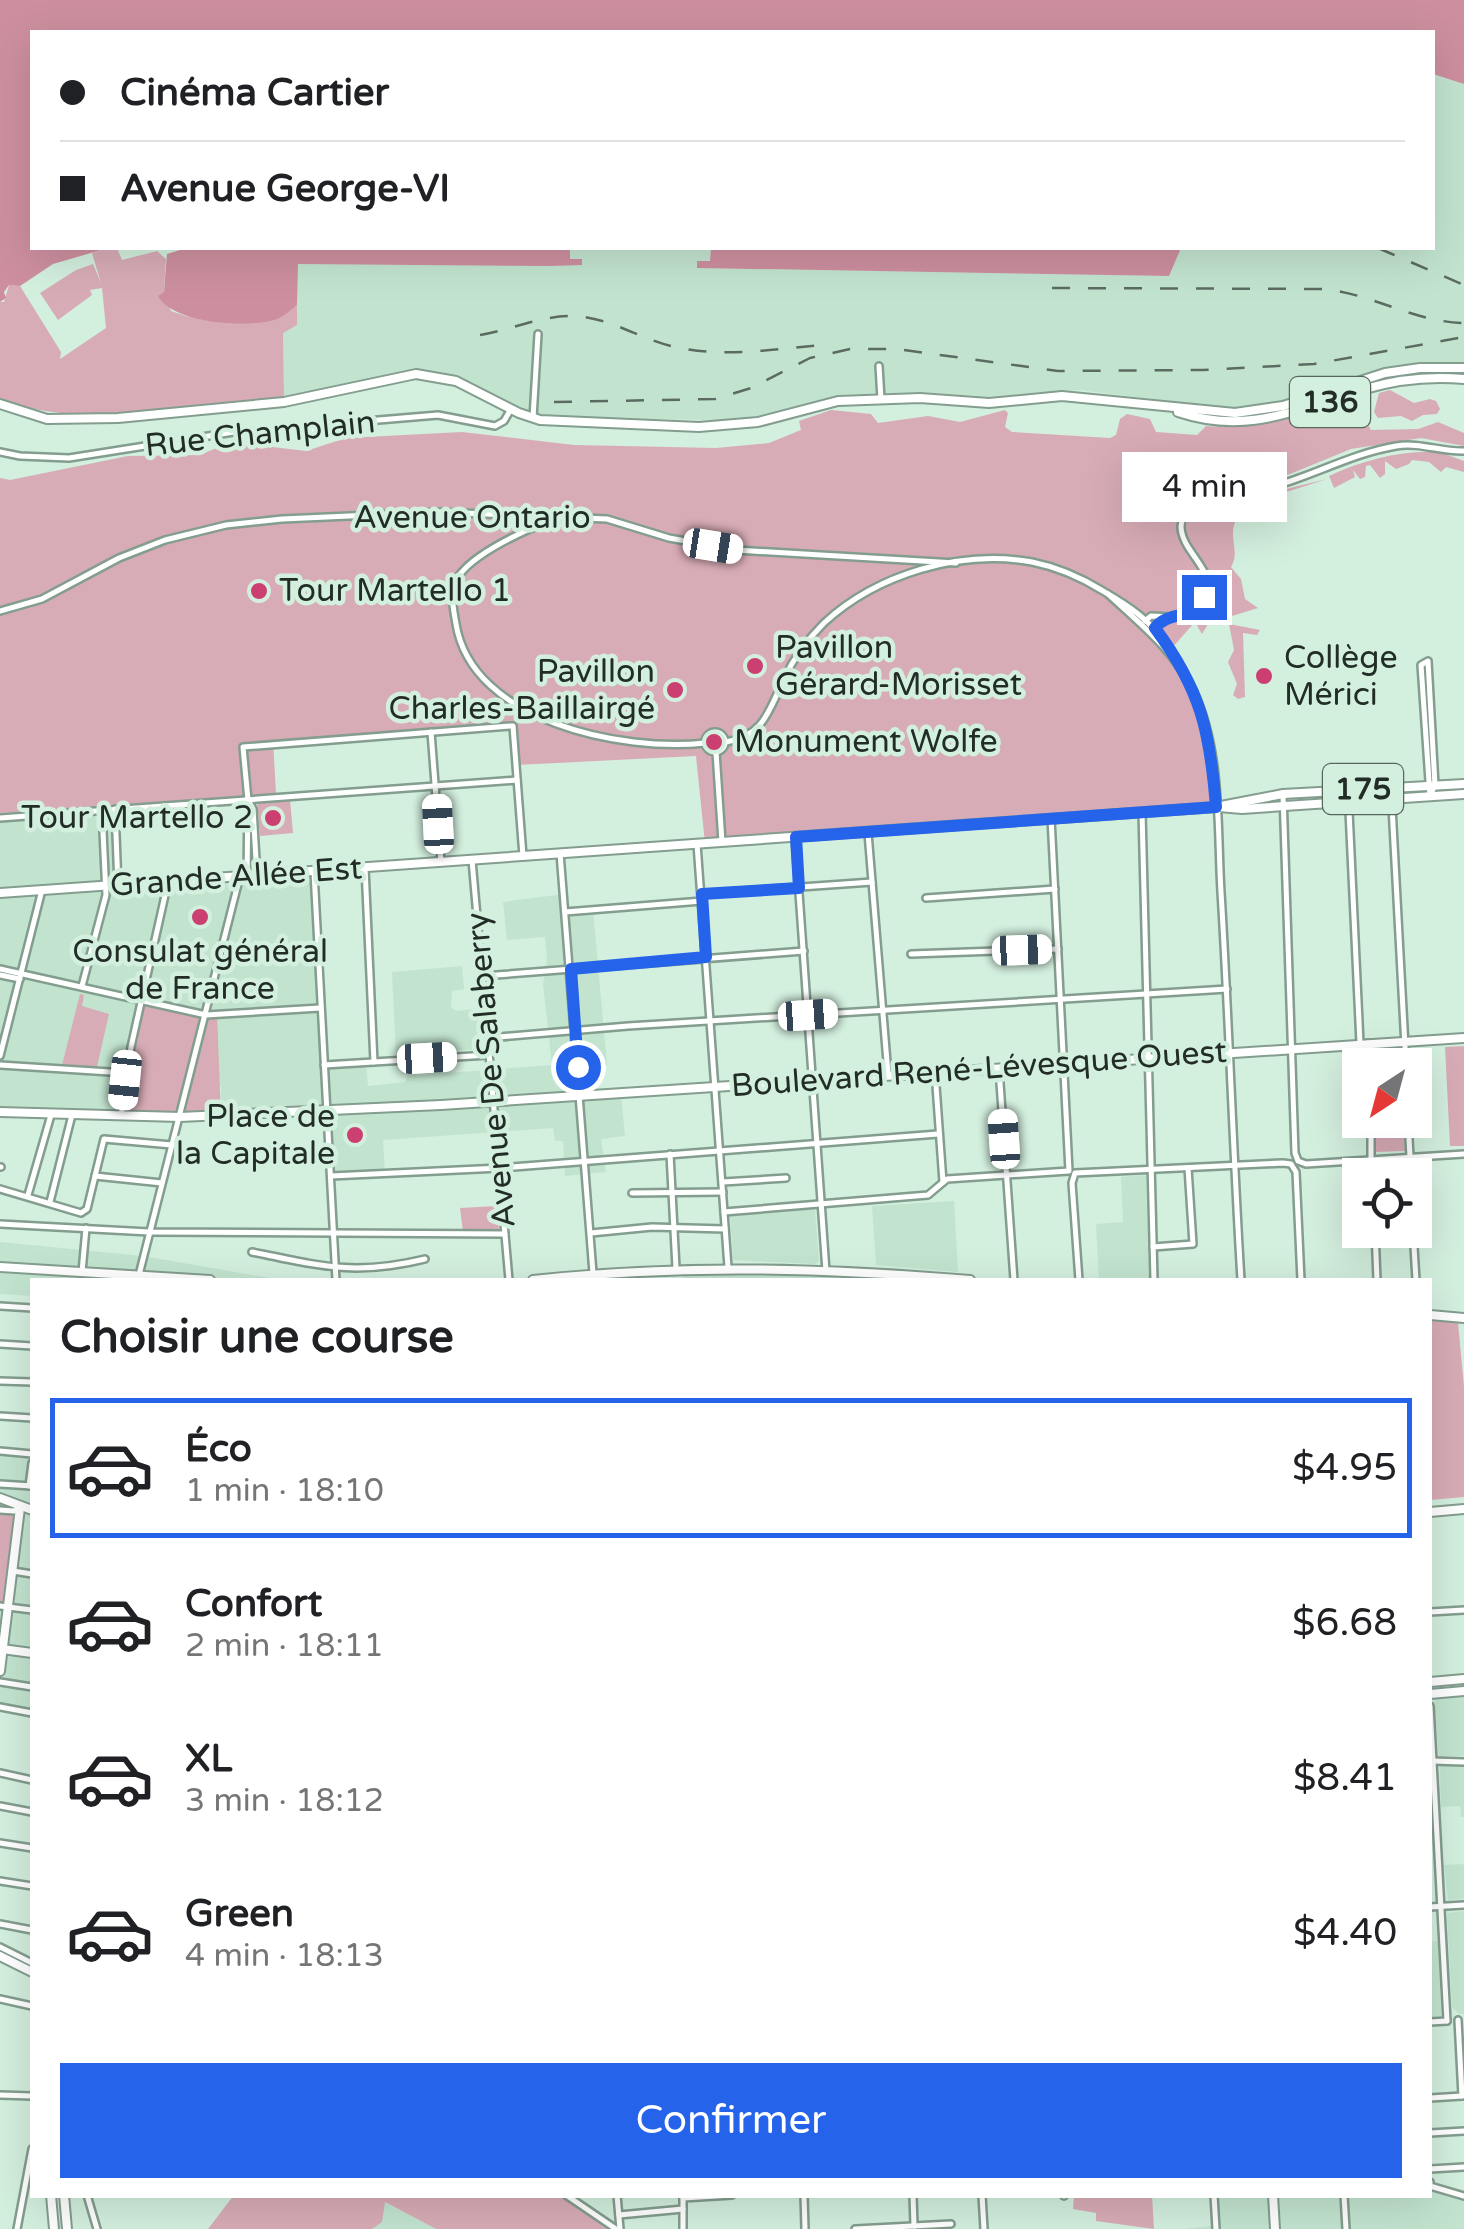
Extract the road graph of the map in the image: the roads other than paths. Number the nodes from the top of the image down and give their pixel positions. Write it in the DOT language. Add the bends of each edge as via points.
graph roads {
  1 [pos="538,334"];
  2 [pos="879,366"];
  3 [pos="1464,368"];
  4 [pos="1464,378"];
  5 [pos="880,400"];
  6 [pos="0,404"];
  7 [pos="1164,408"];
  8 [pos="511,409"];
  9 [pos="533,418"];
  10 [pos="0,452"];
  11 [pos="1464,453"];
  12 [pos="556,518"];
  13 [pos="924,560"];
  14 [pos="956,563"];
  15 [pos="926,569"];
  16 [pos="0,611"];
  17 [pos="1166,618"];
  18 [pos="1144,622"];
  19 [pos="1155,628"];
  20 [pos="1173,657"];
  21 [pos="1425,663"];
  22 [pos="431,732"];
  23 [pos="726,742"];
  24 [pos="705,743"];
  25 [pos="716,752"];
  26 [pos="517,780"];
  27 [pos="1464,784"];
  28 [pos="435,786"];
  29 [pos="1391,788"];
  30 [pos="1431,789"];
  31 [pos="1348,790"];
  32 [pos="1283,794"];
  33 [pos="1464,794"];
  34 [pos="1392,799"];
  35 [pos="248,800"];
  36 [pos="1348,802"];
  37 [pos="1283,806"];
  38 [pos="1216,807"];
  39 [pos="115,809"];
  40 [pos="102,810"];
  41 [pos="1142,812"];
  42 [pos="0,818"];
  43 [pos="1051,818"];
  44 [pos="868,832"];
  45 [pos="796,837"];
  46 [pos="722,842"];
  47 [pos="697,844"];
  48 [pos="560,853"];
  49 [pos="523,856"];
  50 [pos="472,860"];
  51 [pos="440,862"];
  52 [pos="364,868"];
  53 [pos="314,872"];
  54 [pos="243,876"];
  55 [pos="258,876"];
  56 [pos="168,882"];
  57 [pos="872,882"];
  58 [pos="106,886"];
  59 [pos="118,886"];
  60 [pos="799,888"];
  61 [pos="1055,889"];
  62 [pos="42,890"];
  63 [pos="0,893"];
  64 [pos="702,897"];
  65 [pos="926,898"];
  66 [pos="565,912"];
  67 [pos="1058,949"];
  68 [pos="804,952"];
  69 [pos="911,954"];
  70 [pos="706,957"];
  71 [pos="571,969"];
  72 [pos="0,972"];
  73 [pos="482,976"];
  74 [pos="21,977"];
  75 [pos="82,986"];
  76 [pos="1227,989"];
  77 [pos="1146,994"];
  78 [pos="1061,999"];
  79 [pos="140,1000"];
  80 [pos="320,1008"];
  81 [pos="884,1010"];
  82 [pos="206,1015"];
  83 [pos="808,1015"];
  84 [pos="711,1021"];
  85 [pos="575,1030"];
  86 [pos="488,1038"];
  87 [pos="1464,1038"];
  88 [pos="1404,1040"];
  89 [pos="1364,1043"];
  90 [pos="1290,1048"];
  91 [pos="1365,1048"];
  92 [pos="1405,1048"];
  93 [pos="1229,1052"];
  94 [pos="489,1055"];
  95 [pos="0,1056"];
  96 [pos="1148,1057"];
  97 [pos="374,1062"];
  98 [pos="1064,1063"];
  99 [pos="324,1065"];
  100 [pos="0,1066"];
  101 [pos="999,1066"];
  102 [pos="935,1072"];
  103 [pos="126,1073"];
  104 [pos="888,1074"];
  105 [pos="814,1080"];
  106 [pos="716,1086"];
  107 [pos="580,1096"];
  108 [pos="494,1102"];
  109 [pos="326,1110"];
  110 [pos="0,1112"];
  111 [pos="51,1115"];
  112 [pos="72,1116"];
  113 [pos="121,1116"];
  114 [pos="180,1117"];
  115 [pos="938,1134"];
  116 [pos="1371,1138"];
  117 [pos="1409,1138"];
  118 [pos="818,1143"];
  119 [pos="172,1145"];
  120 [pos="721,1151"];
  121 [pos="670,1154"];
  122 [pos="1464,1154"];
  123 [pos="1410,1156"];
  124 [pos="1372,1158"];
  125 [pos="586,1161"];
  126 [pos="1342,1161"];
  127 [pos="1295,1163"];
  128 [pos="1235,1166"];
  129 [pos="500,1168"];
  130 [pos="1188,1168"];
  131 [pos="1150,1170"];
  132 [pos="1072,1172"];
  133 [pos="1006,1175"];
  134 [pos="95,1176"];
  135 [pos="330,1176"];
  136 [pos="786,1178"];
  137 [pos="162,1182"];
  138 [pos="722,1182"];
  139 [pos="942,1182"];
  140 [pos="0,1188"];
  141 [pos="672,1192"];
  142 [pos="723,1192"];
  143 [pos="632,1193"];
  144 [pos="28,1195"];
  145 [pos="50,1202"];
  146 [pos="822,1204"];
  147 [pos="724,1212"];
  148 [pos="0,1224"];
  149 [pos="86,1228"];
  150 [pos="674,1228"];
  151 [pos="725,1228"];
  152 [pos="149,1232"];
  153 [pos="591,1232"];
  154 [pos="505,1234"];
  155 [pos="335,1235"];
  156 [pos="1153,1247"];
  157 [pos="1375,1248"];
  158 [pos="1415,1248"];
  159 [pos="252,1252"];
  160 [pos="425,1259"];
  161 [pos="728,1266"];
  162 [pos="0,1267"];
  163 [pos="676,1268"];
  164 [pos="338,1269"];
  165 [pos="650,1269"];
  166 [pos="826,1270"];
  167 [pos="82,1272"];
  168 [pos="594,1273"];
  169 [pos="139,1275"];
  170 [pos="65,1276"];
  171 [pos="844,1276"];
  172 [pos="182,1278"];
  173 [pos="336,1278"];
  174 [pos="509,1278"];
  175 [pos="550,1278"];
  176 [pos="650,1278"];
  177 [pos="907,1278"];
  178 [pos="1014,1278"];
  179 [pos="1079,1278"];
  180 [pos="1154,1278"];
  181 [pos="1242,1278"];
  182 [pos="1301,1278"];
  183 [pos="1377,1278"];
  184 [pos="1416,1278"];
  185 [pos="0,1306"];
  186 [pos="30,1308"];
  187 [pos="1432,1315"];
  188 [pos="1464,1318"];
  189 [pos="0,1344"];
  190 [pos="30,1346"];
  191 [pos="0,1380"];
  192 [pos="30,1382"];
  193 [pos="0,1416"];
  194 [pos="30,1418"];
  195 [pos="0,1452"];
  196 [pos="30,1454"];
  197 [pos="0,1484"];
  198 [pos="30,1486"];
  199 [pos="0,1498"];
  200 [pos="20,1508"];
  201 [pos="1464,1509"];
  202 [pos="0,1510"];
  203 [pos="30,1510"];
  204 [pos="1432,1512"];
  205 [pos="13,1571"];
  206 [pos="30,1574"];
  207 [pos="4,1606"];
  208 [pos="30,1610"];
  209 [pos="1464,1610"];
  210 [pos="1432,1612"];
  211 [pos="1,1649"];
  212 [pos="30,1654"];
  213 [pos="0,1672"];
  214 [pos="1464,1679"];
  215 [pos="0,1682"];
  216 [pos="1432,1682"];
  217 [pos="30,1686"];
  218 [pos="1464,1691"];
  219 [pos="1432,1694"];
  220 [pos="0,1707"];
  221 [pos="30,1713"];
  222 [pos="1432,1760"];
  223 [pos="1464,1762"];
  224 [pos="1432,1770"];
  225 [pos="0,1773"];
  226 [pos="30,1780"];
  227 [pos="0,1806"];
  228 [pos="30,1812"];
  229 [pos="1432,1830"];
  230 [pos="1438,1830"];
  231 [pos="0,1843"];
  232 [pos="30,1848"];
  233 [pos="0,1881"];
  234 [pos="30,1886"];
  235 [pos="1464,1905"];
  236 [pos="1441,1906"];
  237 [pos="1432,1907"];
  238 [pos="0,1924"];
  239 [pos="30,1930"];
  240 [pos="0,1947"];
  241 [pos="0,1956"];
  242 [pos="30,1963"];
  243 [pos="30,1971"];
  244 [pos="0,2000"];
  245 [pos="30,2006"];
  246 [pos="1461,2020"];
  247 [pos="1448,2021"];
  248 [pos="1432,2022"];
  249 [pos="0,2094"];
  250 [pos="30,2096"];
  251 [pos="1463,2096"];
  252 [pos="1432,2098"];
  253 [pos="1464,2131"];
  254 [pos="1432,2133"];
  255 [pos="30,2160"];
  256 [pos="1464,2167"];
  257 [pos="1432,2170"];
  258 [pos="1432,2185"];
  259 [pos="1464,2196"];
  260 [pos="51,2198"];
  261 [pos="64,2198"];
  262 [pos="88,2198"];
  263 [pos="574,2198"];
  264 [pos="617,2198"];
  265 [pos="683,2198"];
  266 [pos="804,2198"];
  267 [pos="913,2198"];
  268 [pos="982,2198"];
  269 [pos="1214,2198"];
  270 [pos="1273,2198"];
  271 [pos="1344,2198"];
  272 [pos="683,2208"];
  273 [pos="619,2215"];
  274 [pos="951,2224"];
  275 [pos="914,2228"];
  276 [pos="17,2229"];
  277 [pos="54,2229"];
  278 [pos="68,2229"];
  279 [pos="97,2229"];
  280 [pos="618,2229"];
  281 [pos="683,2229"];
  282 [pos="806,2229"];
  283 [pos="854,2229"];
  284 [pos="984,2229"];
  285 [pos="1216,2229"];
  286 [pos="1275,2229"];
  287 [pos="1346,2229"];
  1 -- 9 [label="street"];
  2 -- 5 [label="street"];
  3 -- 7 [label="main road, 136" via="1386,373 1266,410"];
  4 -- 7 [label="main road, 136" via="1388,383 1267,419 1207,420"];
  5 -- 7 [label="main road" via="990,403 1078,396"];
  5 -- 9 [label="main road" via="829,402 720,426"];
  6 -- 8 [label="main road" via="46,419 118,418 295,401 416,374 456,381"];
  8 -- 9 [label="main road"];
  8 -- 10 [label="street, Rue Champlain" via="495,426 438,415 306,432 240,431 69,458"];
  11 -- 17 [label="street" via="1394,446 1272,487 1195,503 1182,531 1205,570 1207,591 1190,613"];
  12 -- 13 [label="street, Avenue Ontario" via="607,519 756,553"];
  12 -- 16 [label="street, Avenue Ontario" via="429,512 226,524 142,548 42,599"];
  12 -- 24 [label="street" via="466,567 454,584 458,636 478,673 500,695 560,724 664,746"];
  13 -- 14 [label="street, Avenue Ontario"];
  13 -- 15 [label="street"];
  14 -- 15 [label="street"];
  14 -- 18 [label="street" via="1036,563 1108,594"];
  15 -- 23 [label="street" via="878,586 834,614 791,666 761,726"];
  17 -- 18 [label="street"];
  17 -- 19 [label="street"];
  18 -- 19 [label="street"];
  18 -- 20 [label="street"];
  19 -- 20 [label="street"];
  20 -- 38 [label="street" via="1207,728"];
  21 -- 30 [label="street"];
  22 -- 26 [label="street" via="513,726"];
  22 -- 28 [label="street"];
  22 -- 35 [label="street" via="244,747"];
  23 -- 24 [label="street" via="714,732"];
  23 -- 25 [label="street"];
  24 -- 25 [label="street"];
  25 -- 46 [label="street"];
  26 -- 28 [label="street"];
  26 -- 49 [label="street"];
  27 -- 30 [label="main road, 175"];
  28 -- 35 [label="street"];
  28 -- 51 [label="street"];
  29 -- 30 [label="main road, 175"];
  29 -- 31 [label="main road, 175"];
  29 -- 34 [label="street"];
  30 -- 33 [label="main road, 175"];
  30 -- 34 [label="main road, 175"];
  31 -- 32 [label="main road, 175"];
  31 -- 36 [label="street"];
  32 -- 37 [label="street"];
  32 -- 38 [label="main road, 175"];
  34 -- 36 [label="main road, 175"];
  34 -- 88 [label="street"];
  35 -- 39 [label="street"];
  35 -- 54 [label="street"];
  35 -- 55 [label="street"];
  36 -- 37 [label="main road, 175"];
  36 -- 89 [label="street"];
  37 -- 38 [label="main road, 175"];
  37 -- 90 [label="street"];
  38 -- 41 [label="main road, 175"];
  38 -- 76 [label="street"];
  39 -- 40 [label="street"];
  39 -- 59 [label="street"];
  40 -- 42 [label="street"];
  40 -- 58 [label="street"];
  41 -- 43 [label="main road, 175"];
  41 -- 77 [label="street"];
  43 -- 44 [label="main road, 175"];
  43 -- 61 [label="street"];
  44 -- 45 [label="main road, 175"];
  44 -- 57 [label="street"];
  45 -- 46 [label="main road, 175"];
  45 -- 60 [label="street"];
  46 -- 47 [label="main road, 175"];
  47 -- 48 [label="main road, 175"];
  47 -- 64 [label="street"];
  48 -- 49 [label="main road, 175"];
  48 -- 66 [label="street"];
  49 -- 50 [label="main road, 175"];
  50 -- 51 [label="main road, Grande Allée Est / 175"];
  50 -- 73 [label="street, Avenue De Salaberry"];
  51 -- 52 [label="main road, Grande Allée Est / 175"];
  52 -- 53 [label="main road, Grande Allée Est / 175"];
  52 -- 97 [label="street"];
  53 -- 55 [label="main road, Grande Allée Est / 175"];
  53 -- 80 [label="street"];
  54 -- 55 [label="main road, Grande Allée Est / 175"];
  54 -- 56 [label="main road, Grande Allée Est / 175"];
  54 -- 82 [label="street"];
  56 -- 59 [label="main road, Grande Allée Est / 175"];
  56 -- 79 [label="street"];
  57 -- 60 [label="street"];
  57 -- 81 [label="street"];
  58 -- 59 [label="main road, Grande Allée Est / 175"];
  58 -- 62 [label="main road, Grande Allée Est / 175"];
  58 -- 75 [label="street"];
  60 -- 64 [label="street"];
  60 -- 68 [label="street"];
  61 -- 65 [label="street"];
  61 -- 67 [label="street"];
  62 -- 63 [label="main road, Grande Allée Est / 175"];
  62 -- 74 [label="street"];
  64 -- 66 [label="street"];
  64 -- 70 [label="street"];
  66 -- 71 [label="street"];
  67 -- 69 [label="street"];
  67 -- 78 [label="street"];
  68 -- 70 [label="street"];
  68 -- 83 [label="street"];
  70 -- 71 [label="street"];
  70 -- 84 [label="street"];
  71 -- 73 [label="street"];
  71 -- 85 [label="street"];
  72 -- 74 [label="street"];
  73 -- 86 [label="street, Avenue De Salaberry"];
  74 -- 75 [label="street"];
  74 -- 95 [label="street"];
  75 -- 79 [label="street"];
  76 -- 77 [label="street"];
  76 -- 93 [label="street"];
  77 -- 78 [label="street"];
  77 -- 96 [label="street"];
  78 -- 81 [label="street"];
  78 -- 98 [label="street"];
  79 -- 82 [label="street"];
  79 -- 103 [label="street"];
  80 -- 82 [label="street"];
  80 -- 99 [label="street"];
  81 -- 83 [label="street"];
  81 -- 104 [label="street"];
  82 -- 114 [label="street"];
  83 -- 84 [label="street"];
  83 -- 105 [label="street"];
  84 -- 85 [label="street"];
  84 -- 106 [label="street"];
  85 -- 86 [label="street"];
  85 -- 107 [label="street"];
  86 -- 94 [label="street, Avenue De Salaberry"];
  87 -- 88 [label="main road, Boulevard René-Lévesque Ouest"];
  88 -- 89 [label="main road, Boulevard René-Lévesque Ouest"];
  88 -- 92 [label="street"];
  89 -- 90 [label="main road, Boulevard René-Lévesque Ouest"];
  89 -- 91 [label="street"];
  90 -- 93 [label="main road, Boulevard René-Lévesque Ouest"];
  90 -- 127 [label="street"];
  93 -- 96 [label="main road, Boulevard René-Lévesque Ouest"];
  93 -- 128 [label="street"];
  94 -- 97 [label="street"];
  94 -- 108 [label="street, Avenue De Salaberry"];
  96 -- 98 [label="main road, Boulevard René-Lévesque Ouest"];
  96 -- 131 [label="street"];
  97 -- 99 [label="street"];
  98 -- 101 [label="main road, Boulevard René-Lévesque Ouest"];
  98 -- 132 [label="street"];
  99 -- 109 [label="street"];
  100 -- 103 [label="street"];
  101 -- 102 [label="main road, Boulevard René-Lévesque Ouest"];
  101 -- 133 [label="street"];
  102 -- 104 [label="main road, Boulevard René-Lévesque Ouest"];
  102 -- 115 [label="street"];
  103 -- 113 [label="street"];
  104 -- 105 [label="main road, Boulevard René-Lévesque Ouest"];
  105 -- 106 [label="main road, Boulevard René-Lévesque Ouest"];
  105 -- 118 [label="street"];
  106 -- 107 [label="main road, Boulevard René-Lévesque Ouest"];
  106 -- 120 [label="street"];
  107 -- 108 [label="main road, Boulevard René-Lévesque Ouest"];
  107 -- 125 [label="street"];
  108 -- 109 [label="main road, Boulevard René-Lévesque Ouest"];
  108 -- 129 [label="street, Avenue De Salaberry"];
  109 -- 114 [label="main road, Boulevard René-Lévesque Ouest"];
  109 -- 135 [label="street"];
  110 -- 111 [label="main road, Boulevard René-Lévesque Ouest"];
  111 -- 112 [label="main road, Boulevard René-Lévesque Ouest"];
  111 -- 144 [label="street"];
  112 -- 113 [label="main road, Boulevard René-Lévesque Ouest"];
  112 -- 145 [label="street"];
  113 -- 114 [label="main road, Boulevard René-Lévesque Ouest"];
  114 -- 119 [label="street"];
  115 -- 118 [label="street"];
  115 -- 139 [label="street"];
  116 -- 124 [label="street"];
  117 -- 123 [label="street"];
  118 -- 120 [label="street"];
  118 -- 146 [label="street"];
  119 -- 134 [label="street" via="104,1140"];
  119 -- 137 [label="street"];
  120 -- 121 [label="street"];
  120 -- 138 [label="street"];
  121 -- 125 [label="street"];
  121 -- 141 [label="street"];
  122 -- 123 [label="street"];
  123 -- 124 [label="street"];
  125 -- 129 [label="street"];
  125 -- 153 [label="street"];
  126 -- 127 [label="street"];
  127 -- 128 [label="street"];
  127 -- 182 [label="street"];
  128 -- 130 [label="street"];
  128 -- 181 [label="street"];
  129 -- 135 [label="street"];
  129 -- 154 [label="street, Avenue De Salaberry"];
  130 -- 131 [label="street"];
  130 -- 156 [label="street" via="1192,1244"];
  131 -- 132 [label="street"];
  131 -- 156 [label="street"];
  132 -- 133 [label="street"];
  132 -- 179 [label="street"];
  133 -- 139 [label="street"];
  133 -- 178 [label="street"];
  134 -- 137 [label="street"];
  134 -- 145 [label="street" via="85,1212"];
  135 -- 155 [label="street"];
  136 -- 138 [label="street"];
  137 -- 152 [label="street"];
  138 -- 142 [label="street"];
  139 -- 146 [label="street" via="928,1195"];
  140 -- 144 [label="street"];
  141 -- 142 [label="street"];
  141 -- 143 [label="street"];
  141 -- 150 [label="street"];
  142 -- 147 [label="street"];
  144 -- 145 [label="street"];
  146 -- 147 [label="street"];
  146 -- 166 [label="street"];
  147 -- 151 [label="street"];
  148 -- 149 [label="street"];
  149 -- 152 [label="street"];
  149 -- 167 [label="street"];
  150 -- 151 [label="street"];
  150 -- 153 [label="street"];
  150 -- 163 [label="street"];
  151 -- 161 [label="street"];
  152 -- 155 [label="street"];
  152 -- 169 [label="street"];
  153 -- 168 [label="street"];
  154 -- 155 [label="street"];
  154 -- 174 [label="street, Avenue De Salaberry"];
  155 -- 164 [label="street"];
  156 -- 180 [label="street"];
  157 -- 183 [label="street"];
  158 -- 184 [label="street"];
  159 -- 164 [label="street"];
  160 -- 164 [label="street" via="383,1269"];
  161 -- 163 [label="main road"];
  161 -- 166 [label="main road"];
  162 -- 170 [label="main road"];
  163 -- 165 [label="main road"];
  164 -- 173 [label="street"];
  165 -- 168 [label="main road"];
  165 -- 176 [label="street"];
  166 -- 171 [label="main road"];
  167 -- 169 [label="main road"];
  167 -- 170 [label="main road"];
  168 -- 175 [label="main road"];
  169 -- 172 [label="main road"];
  171 -- 177 [label="main road"];
  185 -- 186 [label="street"];
  187 -- 188 [label="main road"];
  189 -- 190 [label="street"];
  191 -- 192 [label="street"];
  193 -- 194 [label="street"];
  195 -- 196 [label="street"];
  197 -- 198 [label="street"];
  199 -- 200 [label="main road"];
  200 -- 202 [label="street"];
  200 -- 203 [label="main road"];
  200 -- 205 [label="main road"];
  201 -- 204 [label="main road"];
  205 -- 206 [label="street"];
  205 -- 207 [label="main road"];
  207 -- 208 [label="street"];
  207 -- 211 [label="main road"];
  209 -- 210 [label="street"];
  211 -- 212 [label="main road"];
  211 -- 213 [label="main road"];
  214 -- 216 [label="main road"];
  215 -- 217 [label="street"];
  218 -- 219 [label="main road"];
  220 -- 221 [label="street"];
  222 -- 223 [label="street"];
  224 -- 230 [label="street"];
  225 -- 226 [label="street"];
  227 -- 228 [label="street"];
  229 -- 230 [label="street"];
  230 -- 236 [label="street"];
  231 -- 232 [label="street"];
  233 -- 234 [label="street"];
  235 -- 236 [label="street"];
  236 -- 237 [label="street"];
  236 -- 247 [label="street"];
  238 -- 239 [label="street"];
  240 -- 242 [label="street"];
  241 -- 243 [label="main road"];
  244 -- 245 [label="street"];
  246 -- 247 [label="street"];
  246 -- 251 [label="street"];
  247 -- 248 [label="street"];
  249 -- 250 [label="street"];
  251 -- 252 [label="street"];
  253 -- 254 [label="street"];
  255 -- 276 [label="street"];
  256 -- 257 [label="street"];
  258 -- 259 [label="street"];
  260 -- 277 [label="main road"];
  261 -- 278 [label="main road"];
  262 -- 279 [label="street"];
  263 -- 280 [label="street"];
  264 -- 273 [label="street"];
  265 -- 272 [label="street"];
  266 -- 282 [label="street"];
  267 -- 275 [label="street"];
  268 -- 284 [label="street"];
  269 -- 285 [label="street"];
  270 -- 286 [label="main road"];
  271 -- 287 [label="street"];
  272 -- 273 [label="street"];
  272 -- 281 [label="street"];
  273 -- 280 [label="street"];
  274 -- 275 [label="street"];
  275 -- 283 [label="street"];
}
